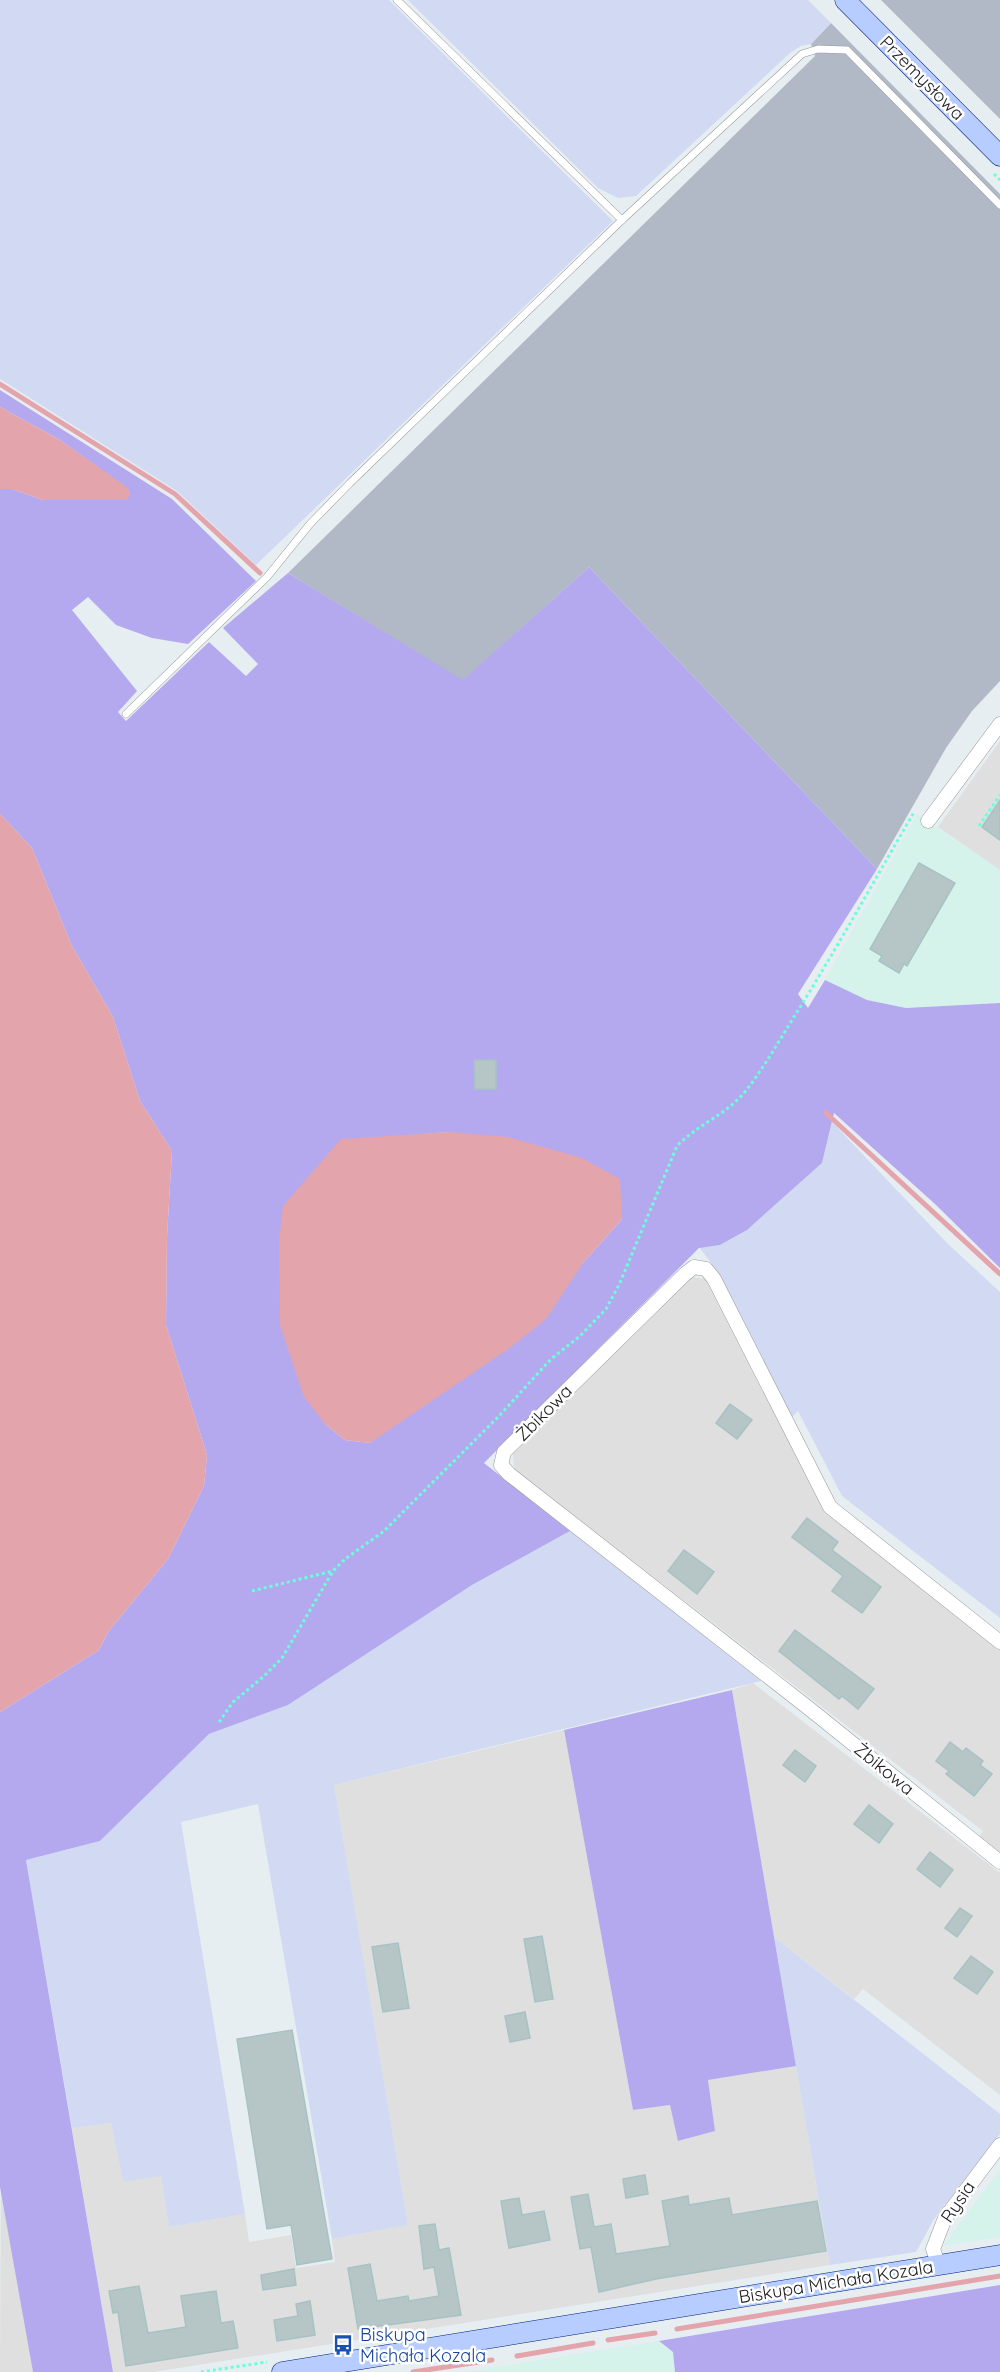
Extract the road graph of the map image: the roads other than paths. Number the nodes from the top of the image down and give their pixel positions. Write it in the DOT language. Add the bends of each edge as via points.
graph roads {
  1 [pos="397,0"];
  2 [pos="845,0"];
  3 [pos="1000,156"];
  4 [pos="1000,205"];
  5 [pos="622,220"];
  6 [pos="126,714"];
  7 [pos="1000,724"];
  8 [pos="927,820"];
  9 [pos="1000,1642"];
  10 [pos="1000,1862"];
  11 [pos="1000,2145"];
  12 [pos="1000,2255"];
  13 [pos="939,2266"];
  14 [pos="282,2372"];
  1 -- 5 [label="lane"];
  2 -- 3 [label="street, Przemysłowa"];
  4 -- 5 [label="lane" via="847,50 818,49 789,64"];
  5 -- 6 [label="lane" via="350,483 267,577"];
  7 -- 8 [label="street"];
  9 -- 10 [label="street, Żbikowa" via="830,1507 706,1269 694,1267 684,1274 504,1452 501,1465 509,1474"];
  11 -- 13 [label="street, Rysia" via="945,2218 933,2249"];
  12 -- 13 [label="street, Biskupa Michała Kozala"];
  13 -- 14 [label="street, Biskupa Michała Kozala"];
}
